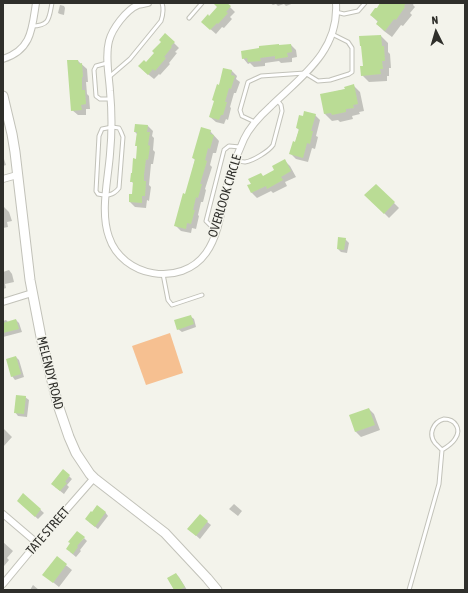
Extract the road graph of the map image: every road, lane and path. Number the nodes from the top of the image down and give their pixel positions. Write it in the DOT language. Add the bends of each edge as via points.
graph roads {
  1 [pos="36,3"];
  2 [pos="52,3"];
  3 [pos="148,3"];
  4 [pos="162,3"];
  5 [pos="202,3"];
  6 [pos="336,3"];
  7 [pos="365,3"];
  8 [pos="136,4"];
  9 [pos="336,12"];
  10 [pos="189,18"];
  11 [pos="32,26"];
  12 [pos="332,34"];
  13 [pos="3,58"];
  14 [pos="108,63"];
  15 [pos="305,73"];
  16 [pos="109,77"];
  17 [pos="3,96"];
  18 [pos="111,99"];
  19 [pos="277,100"];
  20 [pos="255,122"];
  21 [pos="112,127"];
  22 [pos="240,147"];
  23 [pos="235,160"];
  24 [pos="17,175"];
  25 [pos="3,179"];
  26 [pos="106,196"];
  27 [pos="217,229"];
  28 [pos="163,274"];
  29 [pos="32,293"];
  30 [pos="202,296"];
  31 [pos="3,302"];
  32 [pos="442,450"];
  33 [pos="94,478"];
  34 [pos="3,514"];
  35 [pos="37,542"];
  36 [pos="3,584"];
  37 [pos="217,590"];
  38 [pos="409,590"];
  1 -- 11 [label="street"];
  2 -- 11 [label="lane" via="49,20 44,24"];
  3 -- 8 [label="street, OVERLOOK CIRCLE"];
  4 -- 16 [label="lane" via="162,21 130,59"];
  5 -- 10 [label="lane"];
  6 -- 9 [label="street, OVERLOOK CIRCLE"];
  7 -- 9 [label="lane" via="358,12"];
  8 -- 14 [label="street, OVERLOOK CIRCLE" via="116,25 112,33"];
  9 -- 12 [label="street, OVERLOOK CIRCLE"];
  11 -- 13 [label="street" via="26,43 16,54"];
  12 -- 15 [label="street, OVERLOOK CIRCLE" via="322,53"];
  12 -- 15 [label="lane" via="348,42 352,48 352,72 330,80 318,80"];
  14 -- 16 [label="street, OVERLOOK CIRCLE"];
  14 -- 18 [label="lane" via="96,66 94,70 96,96 100,99"];
  15 -- 19 [label="street, OVERLOOK CIRCLE"];
  15 -- 20 [label="lane" via="261,76 248,82 240,110 242,116"];
  16 -- 18 [label="street, OVERLOOK CIRCLE"];
  17 -- 24 [label="street, MELENDY ROAD" via="12,134"];
  18 -- 21 [label="street, OVERLOOK CIRCLE"];
  19 -- 20 [label="street, OVERLOOK CIRCLE"];
  19 -- 23 [label="lane" via="282,111 271,149 250,160"];
  20 -- 22 [label="street, OVERLOOK CIRCLE"];
  21 -- 26 [label="street, OVERLOOK CIRCLE"];
  21 -- 26 [label="lane" via="119,128 123,136 119,188"];
  21 -- 26 [label="lane" via="102,129 99,136 96,191"];
  22 -- 23 [label="street, OVERLOOK CIRCLE"];
  22 -- 27 [label="lane" via="229,146 224,150 206,221"];
  23 -- 27 [label="street, OVERLOOK CIRCLE"];
  24 -- 25 [label="street"];
  24 -- 29 [label="street, MELENDY ROAD"];
  26 -- 28 [label="street, OVERLOOK CIRCLE" via="107,231 118,254 138,269"];
  27 -- 28 [label="street, OVERLOOK CIRCLE" via="207,251 196,264 180,271"];
  28 -- 30 [label="lane" via="168,300 172,305"];
  29 -- 31 [label="street"];
  29 -- 33 [label="street, MELENDY ROAD" via="63,422 76,453"];
  32 -- 32 [label="lane" via="454,441 458,434 452,420 436,422 431,432 435,443"];
  32 -- 38 [label="lane" via="439,484"];
  33 -- 35 [label="street, TATE STREET"];
  33 -- 37 [label="street, MELENDY ROAD" via="166,533"];
  34 -- 35 [label="street"];
  35 -- 36 [label="street, TATE STREET"];
}
